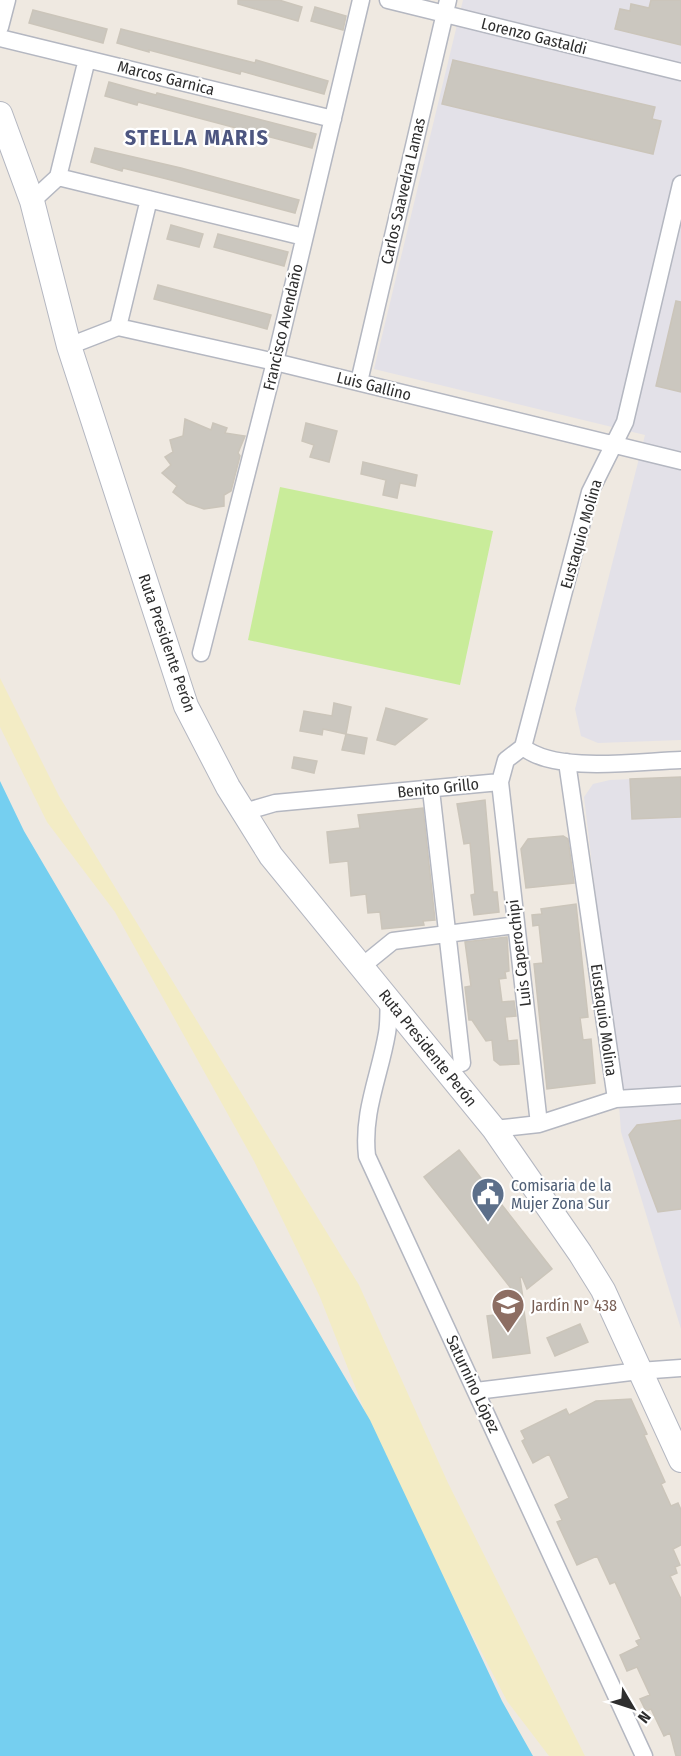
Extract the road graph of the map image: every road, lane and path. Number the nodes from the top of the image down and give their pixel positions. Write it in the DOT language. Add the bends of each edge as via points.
graph roads {
  1 [pos="7,0"];
  2 [pos="361,0"];
  3 [pos="388,0"];
  4 [pos="446,7"];
  5 [pos="0,27"];
  6 [pos="0,38"];
  7 [pos="87,59"];
  8 [pos="681,72"];
  9 [pos="0,114"];
  10 [pos="333,119"];
  11 [pos="58,177"];
  12 [pos="681,184"];
  13 [pos="149,199"];
  14 [pos="32,201"];
  15 [pos="304,237"];
  16 [pos="118,327"];
  17 [pos="69,346"];
  18 [pos="275,362"];
  19 [pos="359,382"];
  20 [pos="612,444"];
  21 [pos="681,461"];
  22 [pos="201,653"];
  23 [pos="524,747"];
  24 [pos="681,759"];
  25 [pos="567,762"];
  26 [pos="500,782"];
  27 [pos="431,790"];
  28 [pos="244,812"];
  29 [pos="516,925"];
  30 [pos="447,933"];
  31 [pos="361,967"];
  32 [pos="389,1000"];
  33 [pos="462,1063"];
  34 [pos="681,1095"];
  35 [pos="616,1099"];
  36 [pos="539,1124"];
  37 [pos="494,1129"];
  38 [pos="681,1368"];
  39 [pos="639,1371"];
  40 [pos="476,1391"];
  41 [pos="681,1460"];
  42 [pos="644,1756"];
  1 -- 5 [label="street"];
  2 -- 10 [label="street, Francisco Avendaño"];
  3 -- 4 [label="street, Lorenzo Gastaldi"];
  4 -- 8 [label="street, Lorenzo Gastaldi"];
  4 -- 19 [label="street, Carlos Saavedra Lamas"];
  6 -- 7 [label="street, Marcos Garnica"];
  7 -- 10 [label="street, Marcos Garnica"];
  7 -- 11 [label="street"];
  9 -- 14 [label="main road, Ruta Presidente Perón"];
  10 -- 15 [label="street, Francisco Avendaño"];
  11 -- 13 [label="street"];
  11 -- 14 [label="street"];
  12 -- 20 [label="street, Eustaquio Molina" via="625,422"];
  13 -- 15 [label="street"];
  13 -- 16 [label="street"];
  14 -- 17 [label="main road, Ruta Presidente Perón"];
  15 -- 18 [label="street, Francisco Avendaño"];
  16 -- 17 [label="street"];
  16 -- 18 [label="street, Luis Gallino"];
  17 -- 28 [label="main road, Ruta Presidente Perón" via="186,706"];
  18 -- 19 [label="street, Luis Gallino"];
  18 -- 22 [label="street, Francisco Avendaño"];
  19 -- 20 [label="street, Luis Gallino"];
  20 -- 21 [label="street, Luis Gallino"];
  20 -- 23 [label="street, Eustaquio Molina" via="590,492"];
  23 -- 25 [label="street" via="533,755"];
  23 -- 26 [label="street, Benito Grillo" via="506,760"];
  24 -- 25 [label="street"];
  25 -- 35 [label="street, Eustaquio Molina"];
  26 -- 27 [label="street, Benito Grillo"];
  26 -- 29 [label="street, Luis Caperochipi"];
  27 -- 28 [label="street, Benito Grillo" via="275,803"];
  27 -- 30 [label="street"];
  28 -- 31 [label="main road, Ruta Presidente Perón" via="271,856"];
  29 -- 30 [label="street"];
  29 -- 36 [label="street, Luis Caperochipi"];
  30 -- 31 [label="street" via="393,941"];
  30 -- 33 [label="street"];
  31 -- 32 [label="main road, Ruta Presidente Perón"];
  32 -- 37 [label="main road, Ruta Presidente Perón"];
  32 -- 40 [label="street, Saturnino López" via="388,1031 367,1111 367,1156"];
  34 -- 35 [label="street"];
  35 -- 36 [label="street"];
  36 -- 37 [label="street"];
  37 -- 39 [label="main road" via="592,1272"];
  38 -- 39 [label="street"];
  39 -- 40 [label="street"];
  39 -- 41 [label="main road"];
  40 -- 42 [label="street, Saturnino López"];
}
